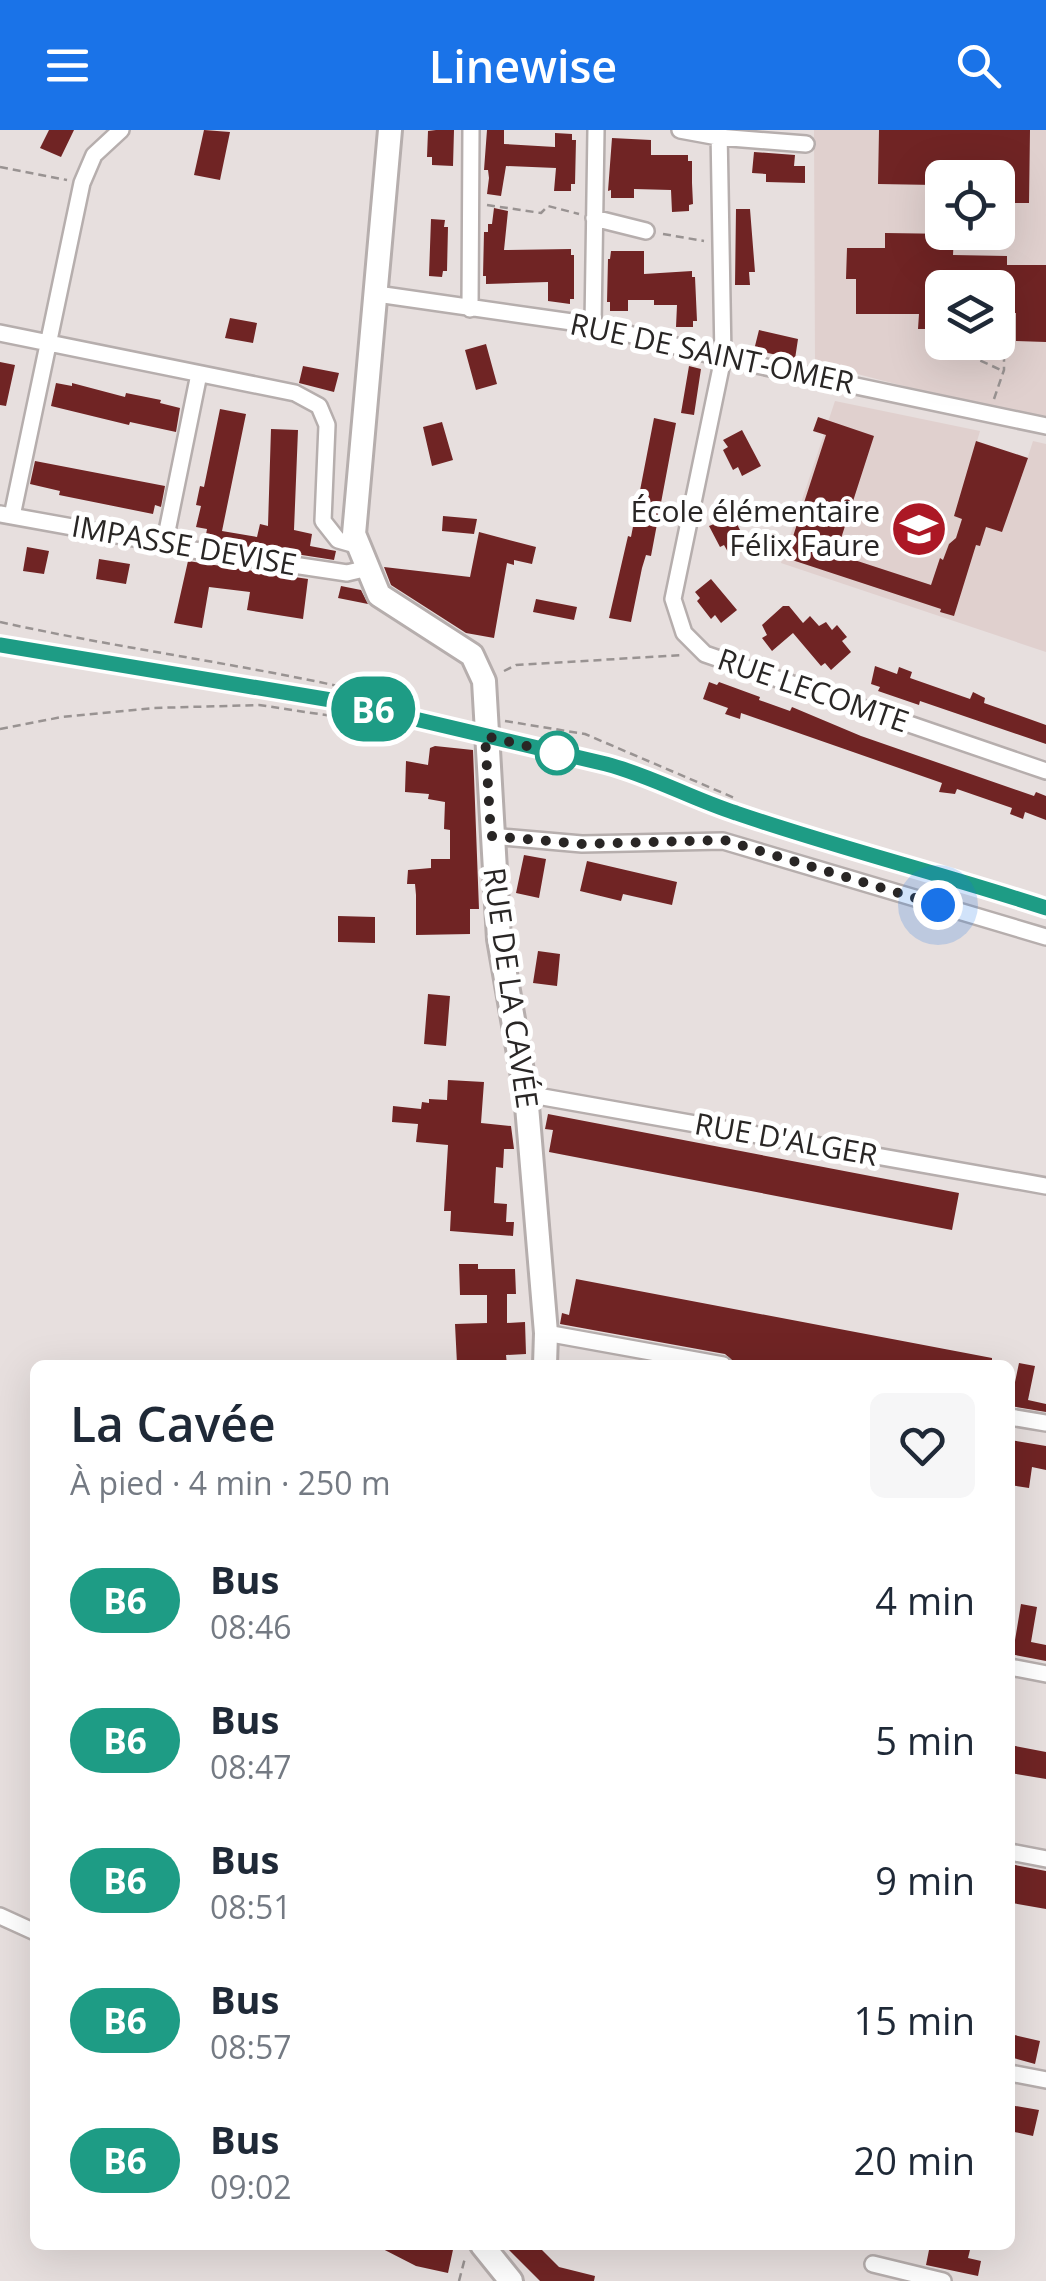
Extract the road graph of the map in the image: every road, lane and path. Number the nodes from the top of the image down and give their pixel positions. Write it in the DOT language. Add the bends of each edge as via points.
graph roads {
  1 [pos="120,130"];
  2 [pos="390,130"];
  3 [pos="472,130"];
  4 [pos="596,130"];
  5 [pos="680,130"];
  6 [pos="718,133"];
  7 [pos="806,144"];
  8 [pos="0,168"];
  9 [pos="82,183"];
  10 [pos="471,203"];
  11 [pos="594,218"];
  12 [pos="646,230"];
  13 [pos="720,244"];
  14 [pos="377,294"];
  15 [pos="470,309"];
  16 [pos="593,325"];
  17 [pos="0,333"];
  18 [pos="46,342"];
  19 [pos="723,358"];
  20 [pos="980,360"];
  21 [pos="1004,360"];
  22 [pos="1004,370"];
  23 [pos="199,374"];
  24 [pos="990,414"];
  25 [pos="1046,426"];
  26 [pos="6,515"];
  27 [pos="165,540"];
  28 [pos="363,557"];
  29 [pos="0,622"];
  30 [pos="0,645"];
  31 [pos="706,654"];
  32 [pos="484,681"];
  33 [pos="424,707"];
  34 [pos="336,712"];
  35 [pos="489,727"];
  36 [pos="0,730"];
  37 [pos="1046,771"];
  38 [pos="742,801"];
  39 [pos="491,836"];
  40 [pos="1046,908"];
  41 [pos="1046,937"];
  42 [pos="526,1094"];
  43 [pos="1046,1186"];
  44 [pos="546,1333"];
  45 [pos="546,1360"];
  46 [pos="695,1360"];
  47 [pos="1015,1418"];
  48 [pos="1046,1423"];
  49 [pos="1015,1668"];
  50 [pos="1046,1674"];
  51 [pos="1015,1853"];
  52 [pos="1046,1859"];
  53 [pos="0,1916"];
  54 [pos="30,1930"];
  55 [pos="1015,2075"];
  56 [pos="1046,2080"];
  57 [pos="473,2250"];
  58 [pos="477,2250"];
  59 [pos="873,2264"];
  60 [pos="459,2281"];
  61 [pos="511,2281"];
  62 [pos="943,2281"];
  1 -- 9 [label="street" via="94,155"];
  2 -- 14 [label="street"];
  3 -- 10 [label="street"];
  4 -- 11 [label="street"];
  5 -- 6 [label="street"];
  6 -- 7 [label="street"];
  6 -- 13 [label="street, RUE LECOMTE"];
  8 -- 9 [label="path"];
  9 -- 18 [label="street"];
  10 -- 11 [label="path" via="541,213 548,206"];
  10 -- 15 [label="street"];
  11 -- 12 [label="street"];
  11 -- 16 [label="street"];
  12 -- 13 [label="path"];
  13 -- 19 [label="street, RUE LECOMTE"];
  14 -- 15 [label="street, RUE DE SAINT-OMER"];
  14 -- 28 [label="street" via="354,534"];
  15 -- 16 [label="street, RUE DE SAINT-OMER"];
  16 -- 19 [label="street, RUE DE SAINT-OMER"];
  17 -- 18 [label="street"];
  18 -- 23 [label="street"];
  18 -- 26 [label="street"];
  19 -- 24 [label="street, RUE DE SAINT-OMER"];
  19 -- 31 [label="street, RUE LECOMTE" via="673,599 684,633"];
  20 -- 22 [label="path"];
  21 -- 22 [label="path"];
  22 -- 24 [label="path"];
  23 -- 27 [label="street"];
  23 -- 28 [label="street" via="296,393 320,406 326,425 323,521"];
  24 -- 25 [label="street, RUE DE SAINT-OMER"];
  26 -- 27 [label="street, IMPASSE DEVISE"];
  27 -- 28 [label="street, IMPASSE DEVISE" via="180,548 347,573"];
  28 -- 32 [label="street" via="379,595 472,656"];
  29 -- 33 [label="path"];
  30 -- 35 [label="lane"];
  31 -- 32 [label="path" via="516,665"];
  31 -- 37 [label="street, RUE LECOMTE"];
  32 -- 35 [label="street, RUE DE LA CAVÉE"];
  34 -- 36 [label="path" via="154,708"];
  35 -- 38 [label="path" via="585,734"];
  35 -- 39 [label="street, RUE DE LA CAVÉE"];
  35 -- 40 [label="lane" via="634,771 733,812"];
  39 -- 41 [label="street" via="582,844 724,840"];
  39 -- 42 [label="street, RUE DE LA CAVÉE" via="499,939"];
  42 -- 43 [label="street, RUE D'ALGER"];
  42 -- 44 [label="street, RUE DE LA CAVÉE"];
  44 -- 45 [label="street, RUE DE LA CAVÉE"];
  44 -- 46 [label="street"];
  47 -- 48 [label="street"];
  49 -- 50 [label="street"];
  51 -- 52 [label="street"];
  53 -- 54 [label="street"];
  55 -- 56 [label="street"];
  57 -- 60 [label="path"];
  58 -- 61 [label="street"];
  59 -- 62 [label="street"];
}
